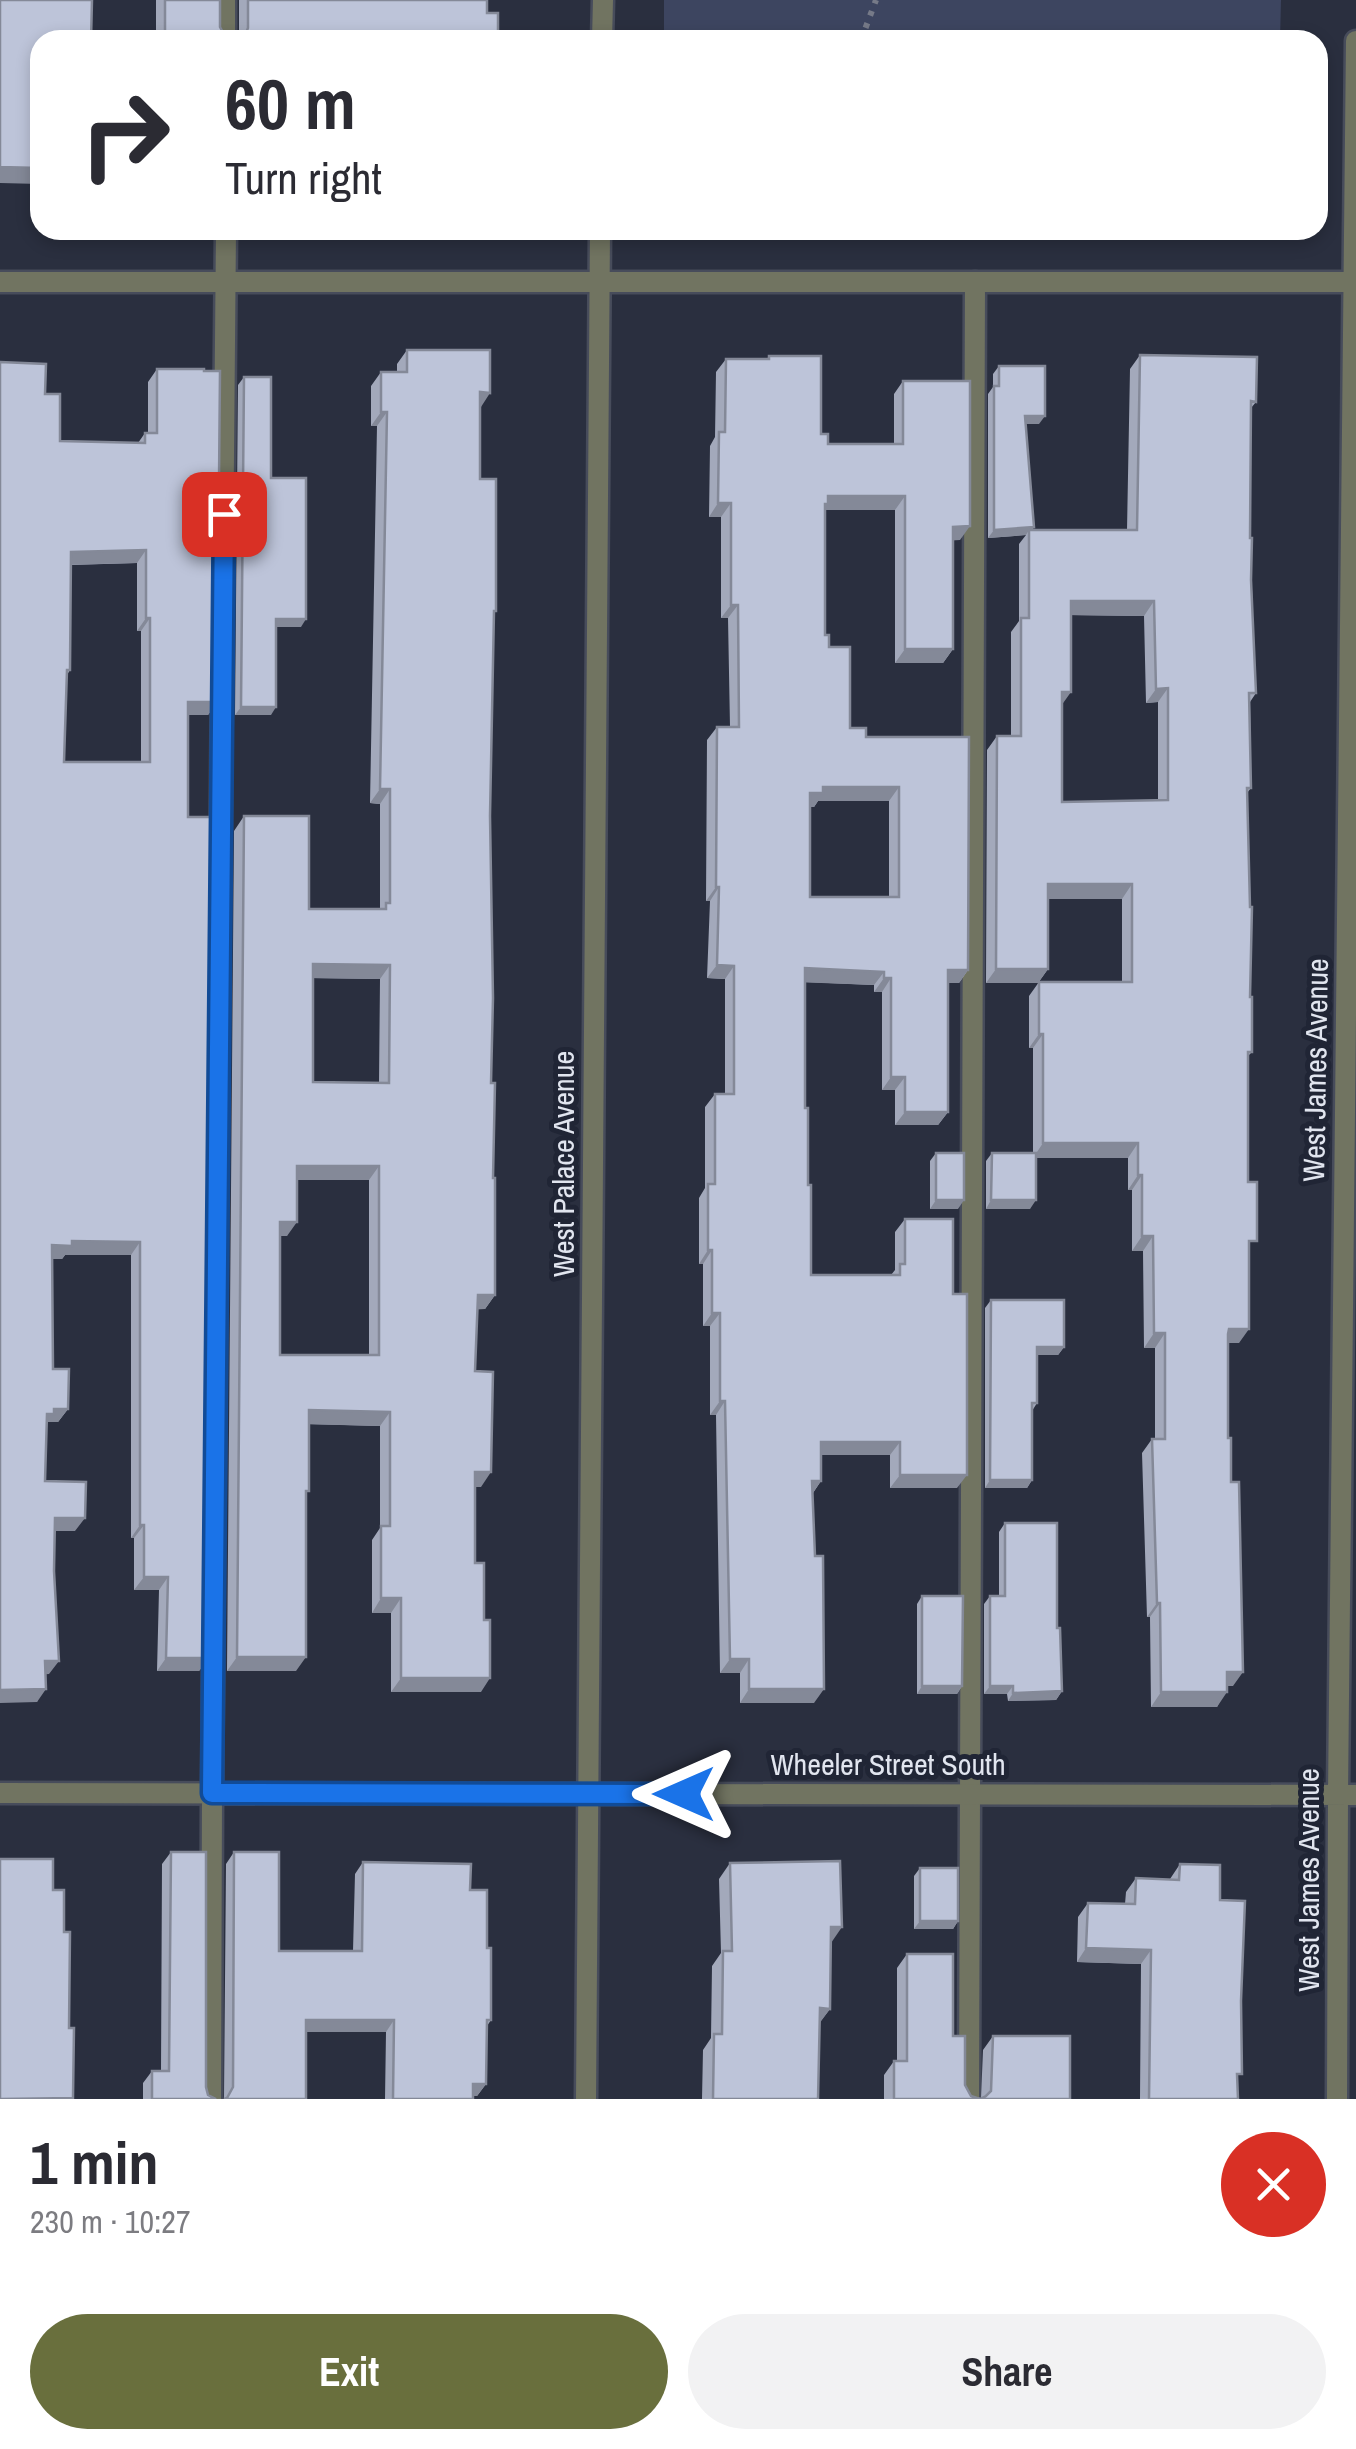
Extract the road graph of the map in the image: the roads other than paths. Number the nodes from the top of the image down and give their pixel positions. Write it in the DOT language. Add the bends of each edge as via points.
graph roads {
  1 [pos="225,0"];
  2 [pos="603,0"];
  3 [pos="225,30"];
  4 [pos="602,30"];
  5 [pos="1356,41"];
  6 [pos="226,240"];
  7 [pos="600,240"];
  8 [pos="0,282"];
  9 [pos="226,282"];
  10 [pos="600,282"];
  11 [pos="975,282"];
  12 [pos="1354,282"];
  13 [pos="0,1792"];
  14 [pos="212,1793"];
  15 [pos="587,1794"];
  16 [pos="971,1794"];
  17 [pos="1347,1795"];
  18 [pos="212,2099"];
  19 [pos="586,2099"];
  20 [pos="970,2099"];
  21 [pos="1338,2099"];
  1 -- 3 [label="street"];
  2 -- 4 [label="street"];
  5 -- 12 [label="street, West James Avenue"];
  6 -- 9 [label="street"];
  7 -- 10 [label="street, West Palace Avenue"];
  8 -- 9 [label="street"];
  9 -- 10 [label="street"];
  9 -- 14 [label="street"];
  10 -- 11 [label="street"];
  10 -- 15 [label="street, West Palace Avenue"];
  11 -- 12 [label="street"];
  11 -- 16 [label="street"];
  12 -- 17 [label="street, West James Avenue"];
  13 -- 14 [label="street, Wheeler Street South"];
  14 -- 15 [label="street, Wheeler Street South"];
  14 -- 18 [label="street"];
  15 -- 16 [label="street, Wheeler Street South"];
  15 -- 19 [label="street, West Palace Avenue"];
  16 -- 17 [label="street, Wheeler Street South"];
  16 -- 20 [label="street"];
  17 -- 21 [label="street, West James Avenue"];
}
